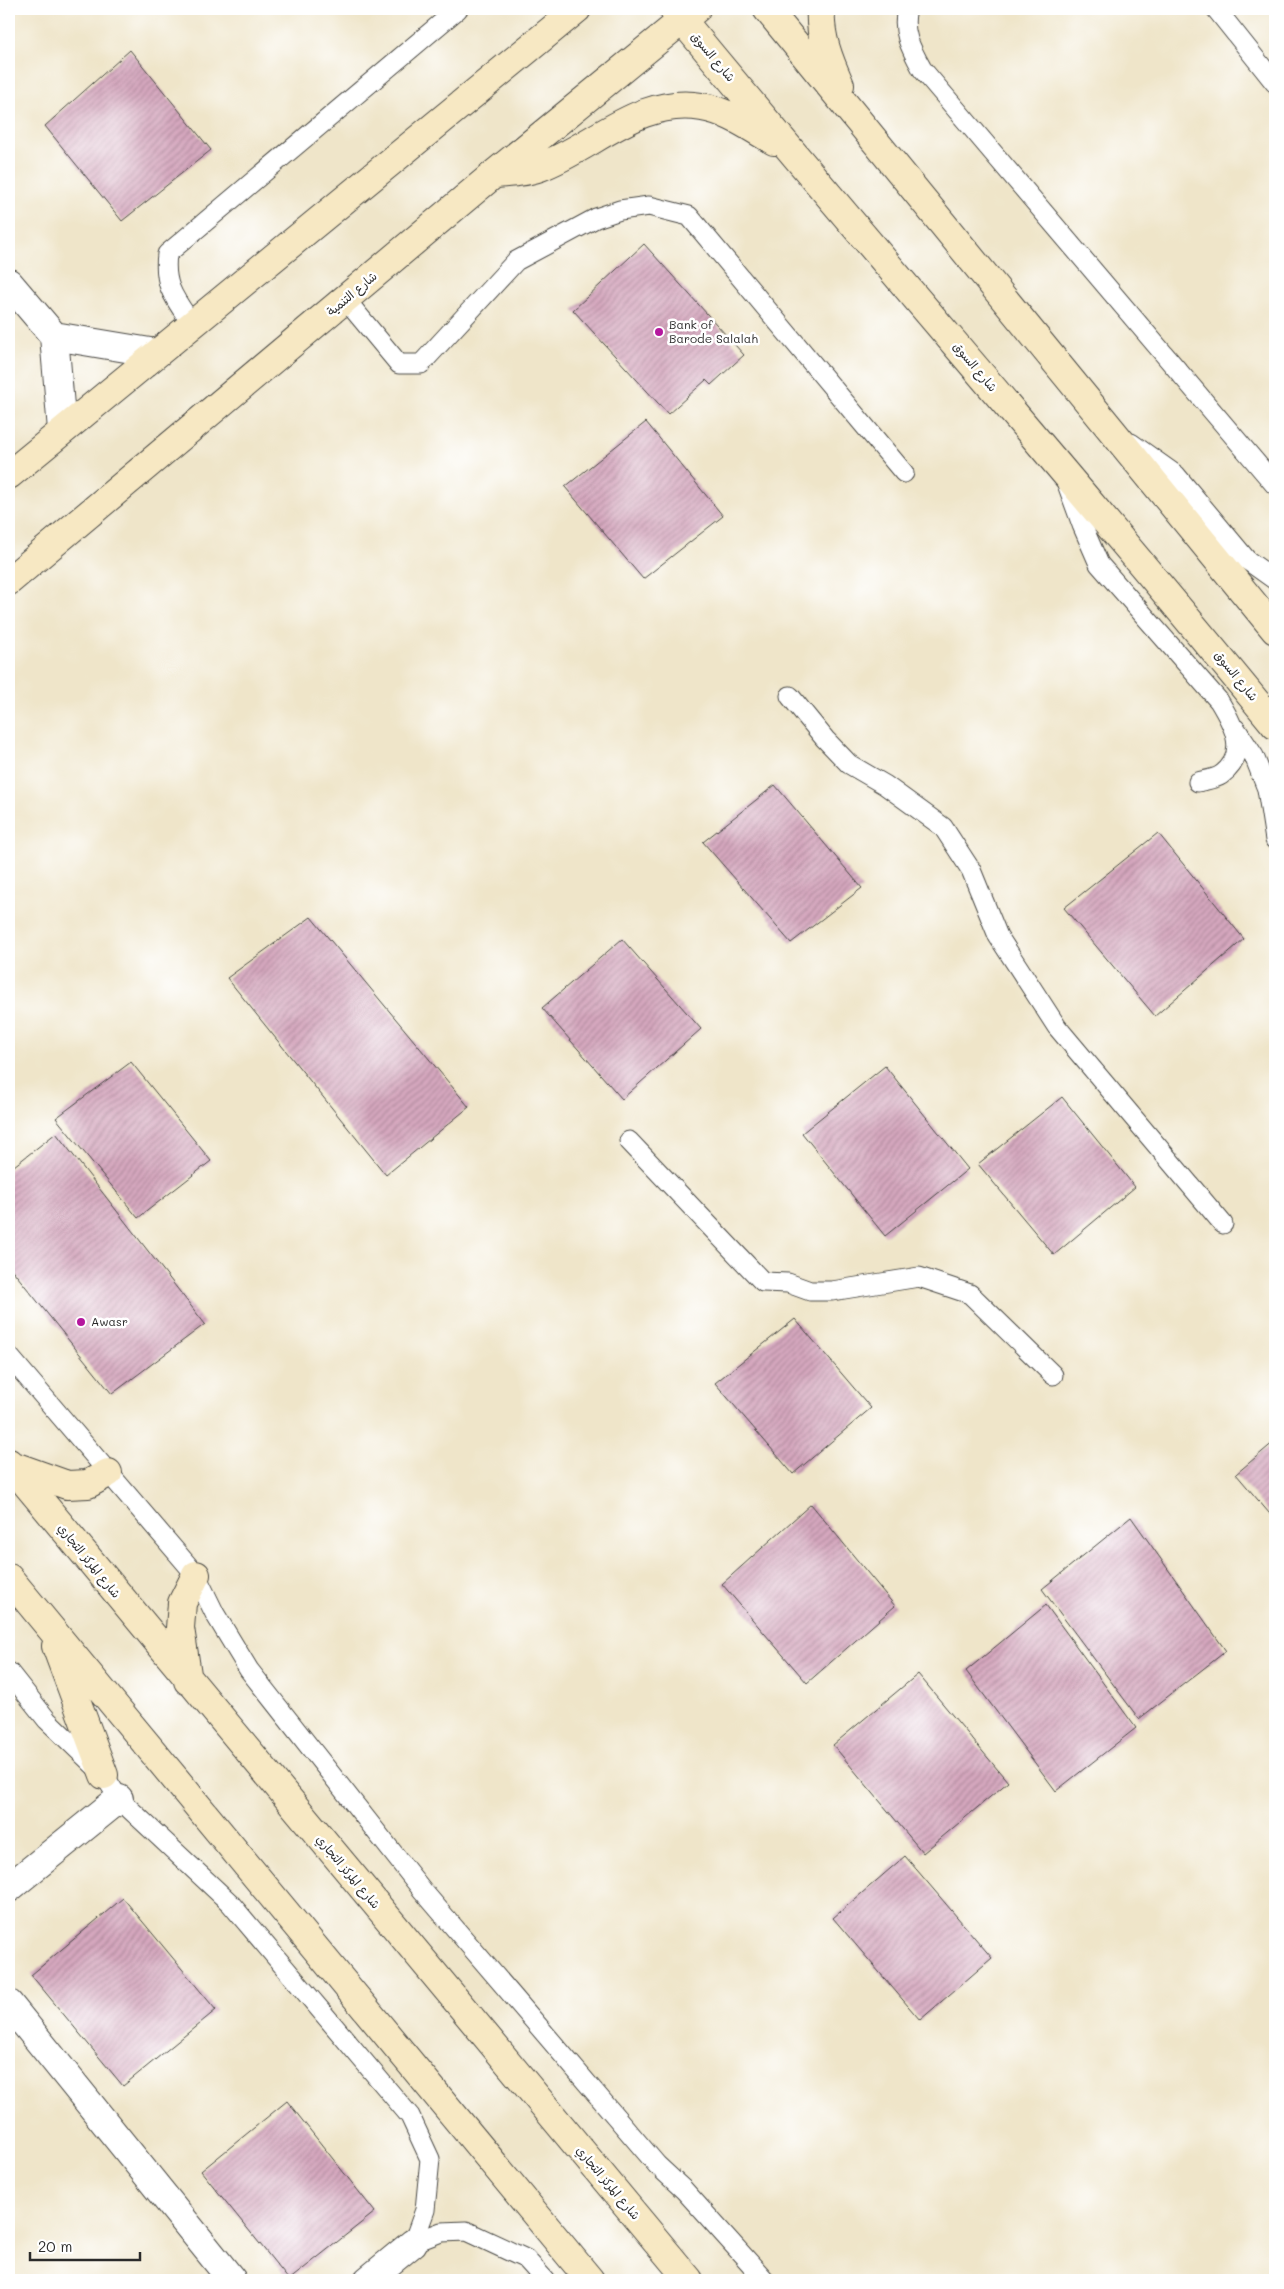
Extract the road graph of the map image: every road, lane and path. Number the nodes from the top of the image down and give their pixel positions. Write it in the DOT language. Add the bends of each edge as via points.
graph roads {
  1 [pos="458,9"];
  2 [pos="577,9"];
  3 [pos="767,9"];
  4 [pos="821,9"];
  5 [pos="907,9"];
  6 [pos="1216,9"];
  7 [pos="684,13"];
  8 [pos="1275,83"];
  9 [pos="853,113"];
  10 [pos="790,149"];
  11 [pos="494,174"];
  12 [pos="9,283"];
  13 [pos="345,300"];
  14 [pos="192,324"];
  15 [pos="54,336"];
  16 [pos="156,353"];
  17 [pos="62,430"];
  18 [pos="1112,430"];
  19 [pos="1062,470"];
  20 [pos="904,473"];
  21 [pos="9,474"];
  22 [pos="1275,485"];
  23 [pos="1247,560"];
  24 [pos="1275,573"];
  25 [pos="1275,580"];
  26 [pos="9,581"];
  27 [pos="1275,630"];
  28 [pos="790,696"];
  29 [pos="1233,724"];
  30 [pos="1275,725"];
  31 [pos="1198,782"];
  32 [pos="1275,840"];
  33 [pos="629,1141"];
  34 [pos="1223,1224"];
  35 [pos="9,1356"];
  36 [pos="1053,1375"];
  37 [pos="9,1464"];
  38 [pos="108,1473"];
  39 [pos="196,1575"];
  40 [pos="9,1578"];
  41 [pos="49,1626"];
  42 [pos="9,1672"];
  43 [pos="188,1681"];
  44 [pos="104,1776"];
  45 [pos="119,1799"];
  46 [pos="9,1888"];
  47 [pos="9,2004"];
  48 [pos="413,2243"];
  49 [pos="232,2280"];
  50 [pos="368,2280"];
  51 [pos="545,2280"];
  52 [pos="590,2280"];
  53 [pos="688,2280"];
  54 [pos="765,2280"];
  1 -- 14 [label="lane" via="167,254 165,271 171,294"];
  2 -- 14 [label="street"];
  3 -- 9 [label="street"];
  4 -- 9 [label="street" via="822,36 828,58"];
  5 -- 22 [label="lane" via="904,22 909,46 922,69"];
  6 -- 8 [label="lane"];
  7 -- 10 [label="street, شارع السوق"];
  7 -- 11 [label="street, شارع التنمية"];
  9 -- 18 [label="street"];
  10 -- 11 [label="street" via="729,115 702,106 679,106 627,120 540,166"];
  10 -- 19 [label="street, شارع السوق"];
  11 -- 13 [label="street, شارع التنمية"];
  12 -- 15 [label="street"];
  13 -- 20 [label="lane" via="399,364 421,364 516,261 596,218 620,210 649,206 689,216"];
  13 -- 26 [label="street, شارع التنمية"];
  14 -- 16 [label="street"];
  15 -- 16 [label="street"];
  15 -- 17 [label="street"];
  16 -- 17 [label="street"];
  17 -- 21 [label="street"];
  18 -- 23 [label="lane" via="1176,475"];
  18 -- 27 [label="street"];
  19 -- 29 [label="lane" via="1099,564 1219,701"];
  19 -- 30 [label="street, شارع السوق"];
  23 -- 24 [label="lane"];
  23 -- 25 [label="lane"];
  28 -- 34 [label="lane" via="849,764 943,827 971,870 998,936 1057,1027"];
  29 -- 31 [label="lane" via="1237,746 1232,762 1220,775"];
  29 -- 32 [label="lane" via="1254,756 1267,789"];
  33 -- 36 [label="lane" via="763,1282 788,1283 810,1291 832,1291 919,1277 970,1294"];
  35 -- 38 [label="lane"];
  37 -- 38 [label="street" via="67,1485 88,1484"];
  37 -- 43 [label="street, شارع المركز التجاري"];
  38 -- 39 [label="lane"];
  39 -- 43 [label="street" via="182,1603 180,1628"];
  39 -- 54 [label="lane" via="249,1670 423,1891 657,2165 684,2190"];
  40 -- 41 [label="street"];
  41 -- 44 [label="street"];
  41 -- 52 [label="street"];
  42 -- 44 [label="lane" via="47,1720"];
  43 -- 53 [label="street, شارع المركز التجاري"];
  44 -- 45 [label="lane"];
  45 -- 46 [label="street"];
  45 -- 48 [label="lane" via="230,1903 410,2116 430,2159 425,2210"];
  47 -- 49 [label="street"];
  48 -- 50 [label="street"];
  48 -- 51 [label="lane" via="441,2232 466,2231 526,2259"];
}
